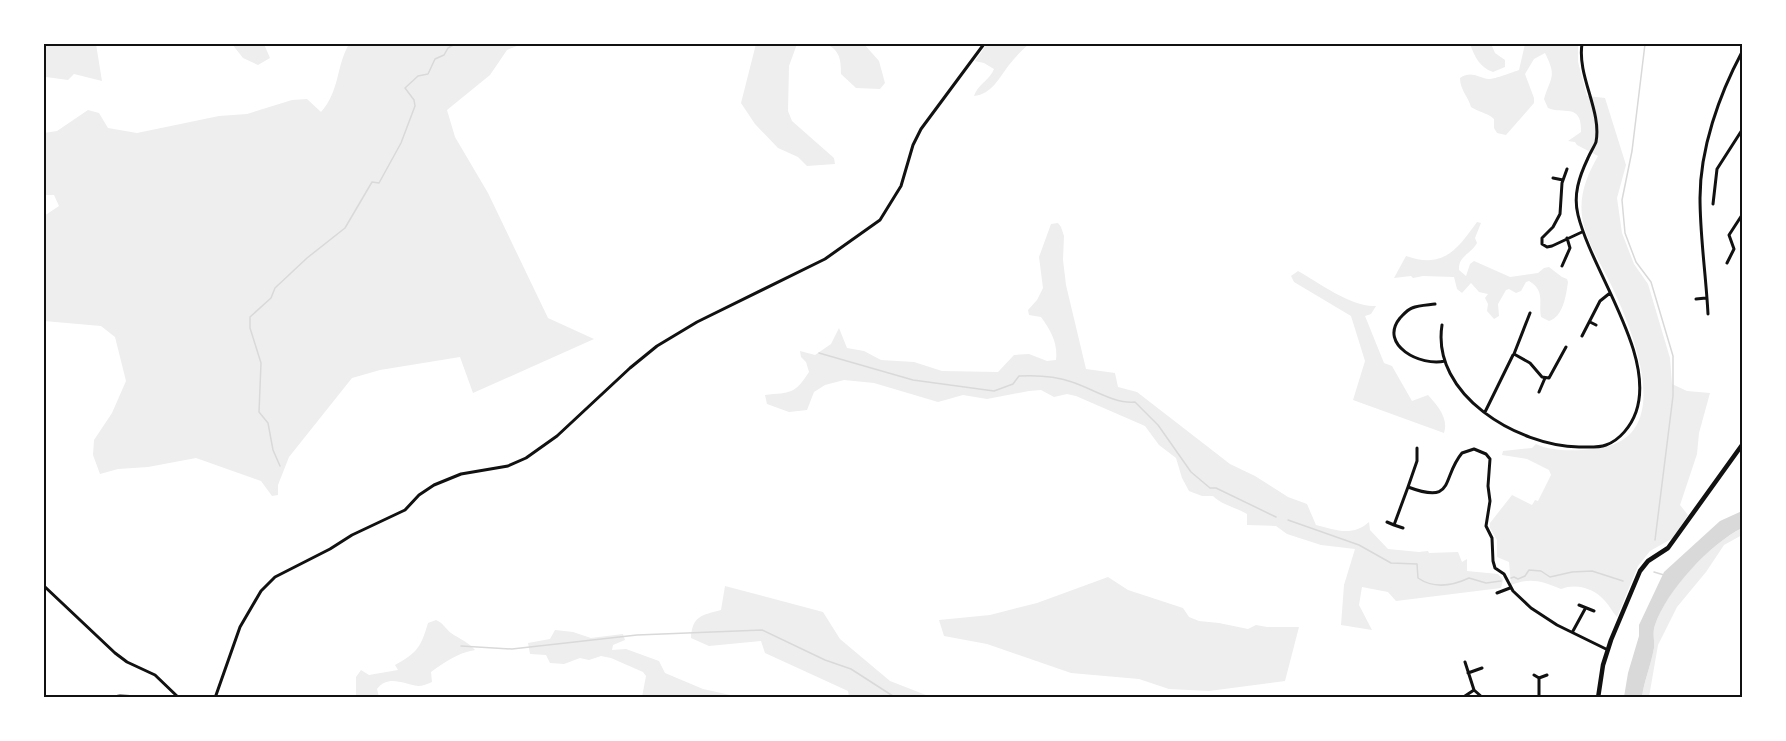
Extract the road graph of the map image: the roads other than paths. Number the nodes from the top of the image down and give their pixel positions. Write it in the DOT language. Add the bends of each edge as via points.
graph roads {
  1 [pos="984,44"];
  2 [pos="1582,44"];
  3 [pos="1743,52"];
  4 [pos="1743,130"];
  5 [pos="1567,169"];
  6 [pos="1552,178"];
  7 [pos="1563,180"];
  8 [pos="1713,204"];
  9 [pos="1743,215"];
  10 [pos="1582,231"];
  11 [pos="1722,235"];
  12 [pos="1729,235"];
  13 [pos="1567,238"];
  14 [pos="1727,263"];
  15 [pos="1562,266"];
  16 [pos="1610,293"];
  17 [pos="1707,298"];
  18 [pos="1696,299"];
  19 [pos="1435,304"];
  20 [pos="1530,313"];
  21 [pos="1708,314"];
  22 [pos="1590,322"];
  23 [pos="1442,325"];
  24 [pos="1596,325"];
  25 [pos="1582,336"];
  26 [pos="1566,347"];
  27 [pos="1514,354"];
  28 [pos="1445,361"];
  29 [pos="1545,378"];
  30 [pos="1539,392"];
  31 [pos="1485,412"];
  32 [pos="1743,445"];
  33 [pos="1417,448"];
  34 [pos="1408,487"];
  35 [pos="1387,522"];
  36 [pos="1394,525"];
  37 [pos="1403,528"];
  38 [pos="44,586"];
  39 [pos="1510,588"];
  40 [pos="1497,593"];
  41 [pos="1579,605"];
  42 [pos="1586,609"];
  43 [pos="1594,611"];
  44 [pos="1573,632"];
  45 [pos="1608,650"];
  46 [pos="1465,662"];
  47 [pos="1482,668"];
  48 [pos="1468,673"];
  49 [pos="1534,675"];
  50 [pos="1547,675"];
  51 [pos="1539,678"];
  52 [pos="1474,690"];
  53 [pos="106,698"];
  54 [pos="159,698"];
  55 [pos="179,698"];
  56 [pos="215,698"];
  57 [pos="1462,698"];
  58 [pos="1483,698"];
  59 [pos="1539,698"];
  60 [pos="1598,698"];
  1 -- 56 [label="street" via="921,129 901,186 880,220 825,259 657,346 557,436 526,458 508,466 461,474 435,485 405,510 275,577 261,591 240,627"];
  2 -- 10 [label="street" via="1596,142 1577,186"];
  3 -- 17 [label="street" via="1717,112 1701,181"];
  4 -- 8 [label="street" via="1717,169"];
  5 -- 7 [label="street"];
  6 -- 7 [label="street"];
  7 -- 13 [label="street" via="1560,214 1541,241 1547,247"];
  9 -- 12 [label="street"];
  10 -- 13 [label="street"];
  10 -- 16 [label="street"];
  11 -- 12 [label="street"];
  12 -- 14 [label="street" via="1734,249"];
  13 -- 15 [label="street" via="1570,248"];
  16 -- 22 [label="street" via="1600,301"];
  16 -- 31 [label="street" via="1626,329 1640,384 1636,412 1618,439 1598,447 1552,444 1529,437"];
  17 -- 18 [label="street"];
  17 -- 21 [label="street"];
  19 -- 28 [label="street" via="1407,310 1397,322 1394,335 1399,346 1415,359"];
  20 -- 27 [label="street"];
  22 -- 24 [label="street"];
  22 -- 25 [label="street"];
  23 -- 28 [label="street"];
  26 -- 29 [label="street" via="1551,375"];
  27 -- 29 [label="street"];
  27 -- 31 [label="street"];
  28 -- 31 [label="street" via="1455,381"];
  29 -- 30 [label="street"];
  32 -- 45 [label="main road" via="1679,534 1640,571"];
  33 -- 34 [label="street"];
  34 -- 36 [label="street"];
  34 -- 39 [label="street" via="1427,494 1438,492 1447,484 1462,453 1474,449 1486,454 1491,463 1486,526 1492,538 1493,565 1504,574"];
  35 -- 36 [label="street"];
  36 -- 37 [label="street"];
  38 -- 55 [label="street" via="114,653 155,675"];
  39 -- 40 [label="street"];
  39 -- 44 [label="street" via="1537,612"];
  41 -- 42 [label="street"];
  42 -- 43 [label="street"];
  42 -- 44 [label="street"];
  44 -- 45 [label="street"];
  45 -- 60 [label="main road"];
  46 -- 48 [label="street"];
  47 -- 48 [label="street"];
  48 -- 52 [label="street"];
  49 -- 51 [label="street"];
  50 -- 51 [label="street"];
  51 -- 59 [label="street"];
  52 -- 57 [label="street"];
  52 -- 58 [label="street"];
  53 -- 54 [label="street"];
}
